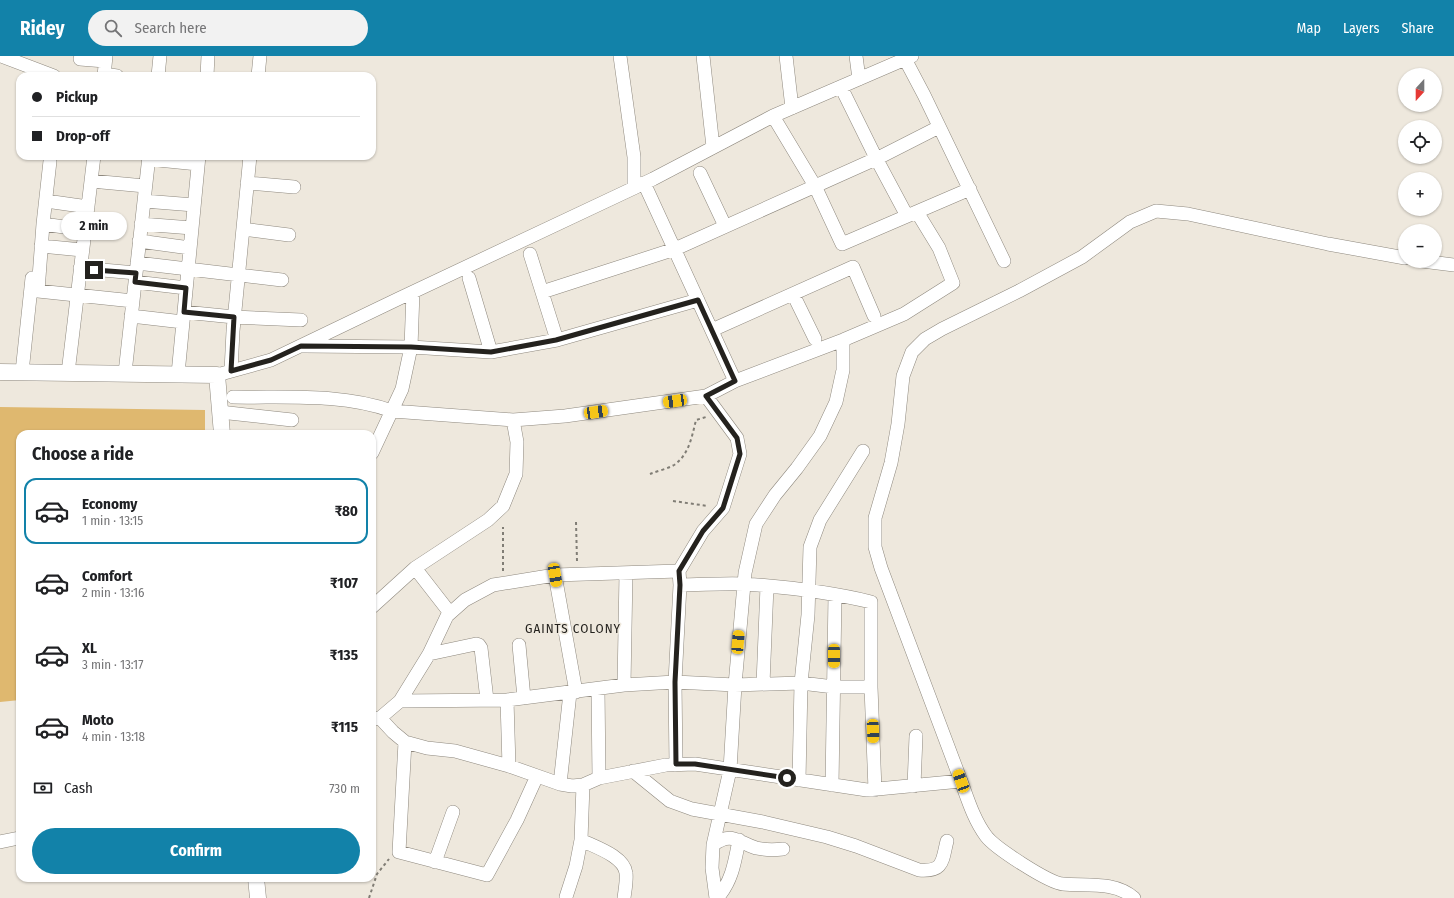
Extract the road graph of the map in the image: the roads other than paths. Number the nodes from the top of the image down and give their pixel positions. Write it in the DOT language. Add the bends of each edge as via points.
graph roads {
  1 [pos="1,56"];
  2 [pos="160,56"];
  3 [pos="208,56"];
  4 [pos="260,56"];
  5 [pos="620,56"];
  6 [pos="703,56"];
  7 [pos="786,56"];
  8 [pos="856,56"];
  9 [pos="106,58"];
  10 [pos="908,58"];
  11 [pos="80,59"];
  12 [pos="43,72"];
  13 [pos="108,72"];
  14 [pos="158,72"];
  15 [pos="206,72"];
  16 [pos="258,72"];
  17 [pos="859,79"];
  18 [pos="841,87"];
  19 [pos="792,108"];
  20 [pos="773,116"];
  21 [pos="940,127"];
  22 [pos="713,148"];
  23 [pos="876,158"];
  24 [pos="48,160"];
  25 [pos="94,160"];
  26 [pos="149,160"];
  27 [pos="199,160"];
  28 [pos="250,160"];
  29 [pos="700,173"];
  30 [pos="91,181"];
  31 [pos="247,183"];
  32 [pos="639,185"];
  33 [pos="145,186"];
  34 [pos="815,186"];
  35 [pos="294,187"];
  36 [pos="970,189"];
  37 [pos="144,201"];
  38 [pos="194,205"];
  39 [pos="44,206"];
  40 [pos="88,207"];
  41 [pos="912,214"];
  42 [pos="43,224"];
  43 [pos="141,224"];
  44 [pos="725,226"];
  45 [pos="192,228"];
  46 [pos="243,229"];
  47 [pos="85,230"];
  48 [pos="290,235"];
  49 [pos="139,241"];
  50 [pos="41,246"];
  51 [pos="190,248"];
  52 [pos="674,249"];
  53 [pos="82,250"];
  54 [pos="530,254"];
  55 [pos="1398,257"];
  56 [pos="1004,261"];
  57 [pos="1442,264"];
  58 [pos="1454,265"];
  59 [pos="80,268"];
  60 [pos="188,269"];
  61 [pos="136,273"];
  62 [pos="238,274"];
  63 [pos="470,278"];
  64 [pos="282,280"];
  65 [pos="186,288"];
  66 [pos="412,292"];
  67 [pos="542,292"];
  68 [pos="793,294"];
  69 [pos="77,296"];
  70 [pos="698,300"];
  71 [pos="133,301"];
  72 [pos="131,316"];
  73 [pos="874,316"];
  74 [pos="184,317"];
  75 [pos="234,317"];
  76 [pos="301,320"];
  77 [pos="712,330"];
  78 [pos="815,339"];
  79 [pos="556,340"];
  80 [pos="843,340"];
  81 [pos="301,346"];
  82 [pos="411,347"];
  83 [pos="491,352"];
  84 [pos="0,372"];
  85 [pos="22,372"];
  86 [pos="68,372"];
  87 [pos="125,373"];
  88 [pos="224,373"];
  89 [pos="178,374"];
  90 [pos="735,381"];
  91 [pos="706,396"];
  92 [pos="233,397"];
  93 [pos="392,411"];
  94 [pos="220,412"];
  95 [pos="292,420"];
  96 [pos="513,420"];
  97 [pos="222,430"];
  98 [pos="376,445"];
  99 [pos="862,451"];
  100 [pos="414,568"];
  101 [pos="679,571"];
  102 [pos="626,573"];
  103 [pos="555,575"];
  104 [pos="744,584"];
  105 [pos="680,585"];
  106 [pos="767,586"];
  107 [pos="809,590"];
  108 [pos="835,595"];
  109 [pos="376,603"];
  110 [pos="450,613"];
  111 [pos="519,645"];
  112 [pos="429,654"];
  113 [pos="675,682"];
  114 [pos="801,683"];
  115 [pos="763,684"];
  116 [pos="624,685"];
  117 [pos="734,685"];
  118 [pos="834,687"];
  119 [pos="871,687"];
  120 [pos="598,689"];
  121 [pos="573,692"];
  122 [pos="524,698"];
  123 [pos="487,700"];
  124 [pos="507,700"];
  125 [pos="400,701"];
  126 [pos="376,718"];
  127 [pos="916,736"];
  128 [pos="405,742"];
  129 [pos="676,764"];
  130 [pos="509,766"];
  131 [pos="730,770"];
  132 [pos="633,772"];
  133 [pos="537,776"];
  134 [pos="599,778"];
  135 [pos="799,780"];
  136 [pos="961,781"];
  137 [pos="560,784"];
  138 [pos="583,785"];
  139 [pos="832,785"];
  140 [pos="914,786"];
  141 [pos="875,790"];
  142 [pos="453,812"];
  143 [pos="720,814"];
  144 [pos="16,839"];
  145 [pos="581,840"];
  146 [pos="739,840"];
  147 [pos="947,841"];
  148 [pos="0,842"];
  149 [pos="713,846"];
  150 [pos="783,849"];
  151 [pos="436,862"];
  152 [pos="256,882"];
  153 [pos="566,897"];
  154 [pos="258,898"];
  155 [pos="624,898"];
  156 [pos="716,898"];
  157 [pos="1134,898"];
  1 -- 12 [label="street"];
  2 -- 14 [label="street"];
  3 -- 15 [label="street"];
  4 -- 16 [label="street"];
  5 -- 32 [label="street"];
  6 -- 22 [label="street"];
  7 -- 19 [label="street"];
  8 -- 17 [label="street"];
  9 -- 11 [label="street"];
  9 -- 13 [label="street"];
  10 -- 17 [label="street"];
  10 -- 21 [label="street"];
  17 -- 18 [label="street"];
  18 -- 19 [label="street"];
  18 -- 23 [label="street"];
  19 -- 20 [label="street"];
  20 -- 22 [label="street"];
  20 -- 34 [label="street"];
  21 -- 23 [label="street"];
  21 -- 36 [label="street"];
  22 -- 32 [label="street"];
  23 -- 34 [label="street"];
  23 -- 41 [label="street"];
  24 -- 39 [label="street"];
  25 -- 30 [label="street"];
  26 -- 33 [label="street"];
  27 -- 38 [label="street"];
  28 -- 31 [label="street"];
  29 -- 44 [label="street"];
  30 -- 33 [label="street"];
  30 -- 40 [label="street"];
  31 -- 35 [label="street"];
  31 -- 46 [label="street"];
  32 -- 52 [label="street"];
  32 -- 66 [label="street"];
  33 -- 37 [label="street"];
  34 -- 41 [label="street" via="842,244"];
  34 -- 44 [label="street"];
  36 -- 41 [label="street"];
  36 -- 56 [label="street"];
  37 -- 38 [label="street"];
  37 -- 43 [label="street"];
  38 -- 45 [label="street"];
  39 -- 40 [label="street"];
  39 -- 42 [label="street"];
  39 -- 85 [label="street"];
  40 -- 47 [label="street"];
  41 -- 80 [label="street" via="938,248 953,284 904,314"];
  42 -- 47 [label="street"];
  42 -- 50 [label="street"];
  43 -- 45 [label="street"];
  43 -- 49 [label="street"];
  44 -- 52 [label="street"];
  45 -- 51 [label="street"];
  46 -- 48 [label="street"];
  46 -- 62 [label="street"];
  47 -- 53 [label="street"];
  49 -- 51 [label="street"];
  49 -- 61 [label="street"];
  50 -- 53 [label="street"];
  50 -- 69 [label="street" via="38,291"];
  51 -- 60 [label="street"];
  52 -- 67 [label="street"];
  52 -- 70 [label="street"];
  53 -- 59 [label="street"];
  54 -- 67 [label="street"];
  55 -- 136 [label="street" via="1188,214 1156,211 1130,222 1082,257 942,329 912,352 903,376 891,463 875,518 875,547"];
  57 -- 58 [label="street"];
  59 -- 61 [label="street"];
  59 -- 69 [label="street"];
  60 -- 61 [label="street"];
  60 -- 62 [label="street"];
  60 -- 65 [label="street"];
  61 -- 65 [label="street"];
  61 -- 71 [label="street"];
  62 -- 64 [label="street"];
  62 -- 75 [label="street"];
  63 -- 83 [label="street"];
  65 -- 74 [label="street"];
  66 -- 81 [label="street"];
  66 -- 82 [label="street"];
  67 -- 79 [label="street"];
  68 -- 73 [label="street" via="853,267"];
  68 -- 77 [label="street"];
  68 -- 78 [label="street"];
  69 -- 71 [label="street"];
  69 -- 86 [label="street"];
  70 -- 77 [label="street"];
  70 -- 79 [label="street"];
  71 -- 72 [label="street"];
  72 -- 74 [label="street"];
  72 -- 87 [label="street"];
  74 -- 75 [label="street"];
  74 -- 89 [label="street"];
  75 -- 76 [label="street"];
  75 -- 88 [label="street"];
  77 -- 90 [label="street"];
  79 -- 83 [label="street"];
  80 -- 90 [label="street"];
  80 -- 104 [label="street" via="843,370 836,402 820,436 756,524"];
  81 -- 82 [label="street"];
  81 -- 88 [label="street" via="271,360"];
  82 -- 83 [label="street"];
  82 -- 93 [label="street" via="402,389"];
  84 -- 85 [label="street"];
  85 -- 86 [label="street"];
  86 -- 87 [label="street"];
  87 -- 89 [label="street"];
  88 -- 89 [label="street"];
  88 -- 94 [label="street"];
  90 -- 91 [label="street"];
  91 -- 96 [label="street" via="565,416"];
  91 -- 101 [label="street" via="737,438 740,454 723,508 703,531"];
  92 -- 93 [label="street" via="353,400"];
  93 -- 96 [label="street"];
  93 -- 98 [label="street"];
  94 -- 95 [label="street"];
  94 -- 97 [label="street"];
  96 -- 100 [label="street" via="517,442 516,474 503,506 488,520"];
  99 -- 107 [label="street" via="820,520 810,547"];
  100 -- 109 [label="street"];
  100 -- 110 [label="street"];
  101 -- 102 [label="street"];
  101 -- 105 [label="street"];
  102 -- 103 [label="street"];
  102 -- 116 [label="street"];
  103 -- 110 [label="street" via="494,586 465,600"];
  103 -- 121 [label="street"];
  104 -- 105 [label="street"];
  104 -- 106 [label="street"];
  104 -- 117 [label="street"];
  105 -- 113 [label="street"];
  106 -- 107 [label="street"];
  106 -- 115 [label="street"];
  107 -- 108 [label="street"];
  107 -- 114 [label="street"];
  108 -- 118 [label="street"];
  108 -- 119 [label="street" via="871,602"];
  110 -- 112 [label="street"];
  111 -- 122 [label="street"];
  112 -- 123 [label="street" via="479,645"];
  112 -- 125 [label="street"];
  113 -- 116 [label="street"];
  113 -- 117 [label="street"];
  113 -- 129 [label="street"];
  114 -- 115 [label="street"];
  114 -- 118 [label="street"];
  114 -- 135 [label="street"];
  115 -- 117 [label="street"];
  116 -- 120 [label="street"];
  117 -- 131 [label="street"];
  118 -- 119 [label="street"];
  118 -- 139 [label="street"];
  119 -- 141 [label="street"];
  120 -- 121 [label="street"];
  120 -- 134 [label="street"];
  121 -- 122 [label="street"];
  121 -- 137 [label="street"];
  122 -- 124 [label="street"];
  123 -- 124 [label="street"];
  123 -- 125 [label="street"];
  124 -- 130 [label="street"];
  125 -- 126 [label="street"];
  126 -- 128 [label="street"];
  127 -- 140 [label="street"];
  128 -- 130 [label="street" via="427,748 455,751"];
  128 -- 151 [label="street" via="400,852"];
  129 -- 131 [label="street" via="695,764"];
  129 -- 132 [label="street"];
  130 -- 133 [label="street"];
  131 -- 135 [label="street"];
  131 -- 143 [label="street"];
  132 -- 134 [label="street"];
  132 -- 143 [label="street" via="670,801 692,809"];
  133 -- 137 [label="street"];
  133 -- 151 [label="street" via="487,875"];
  134 -- 138 [label="street"];
  135 -- 139 [label="street"];
  136 -- 140 [label="street"];
  136 -- 157 [label="street" via="972,813 987,837 1039,875 1061,884 1110,886"];
  137 -- 138 [label="street"];
  138 -- 145 [label="street"];
  139 -- 141 [label="street"];
  140 -- 141 [label="street"];
  142 -- 151 [label="street"];
  143 -- 147 [label="street" via="827,837 919,870 928,871 940,865"];
  143 -- 149 [label="street"];
  144 -- 148 [label="street"];
  145 -- 153 [label="street"];
  145 -- 155 [label="street" via="618,858 624,864"];
  146 -- 149 [label="street" via="721,839"];
  146 -- 150 [label="street" via="756,848"];
  146 -- 156 [label="street" via="730,880"];
  149 -- 156 [label="street" via="712,868"];
  152 -- 154 [label="street"];
}
